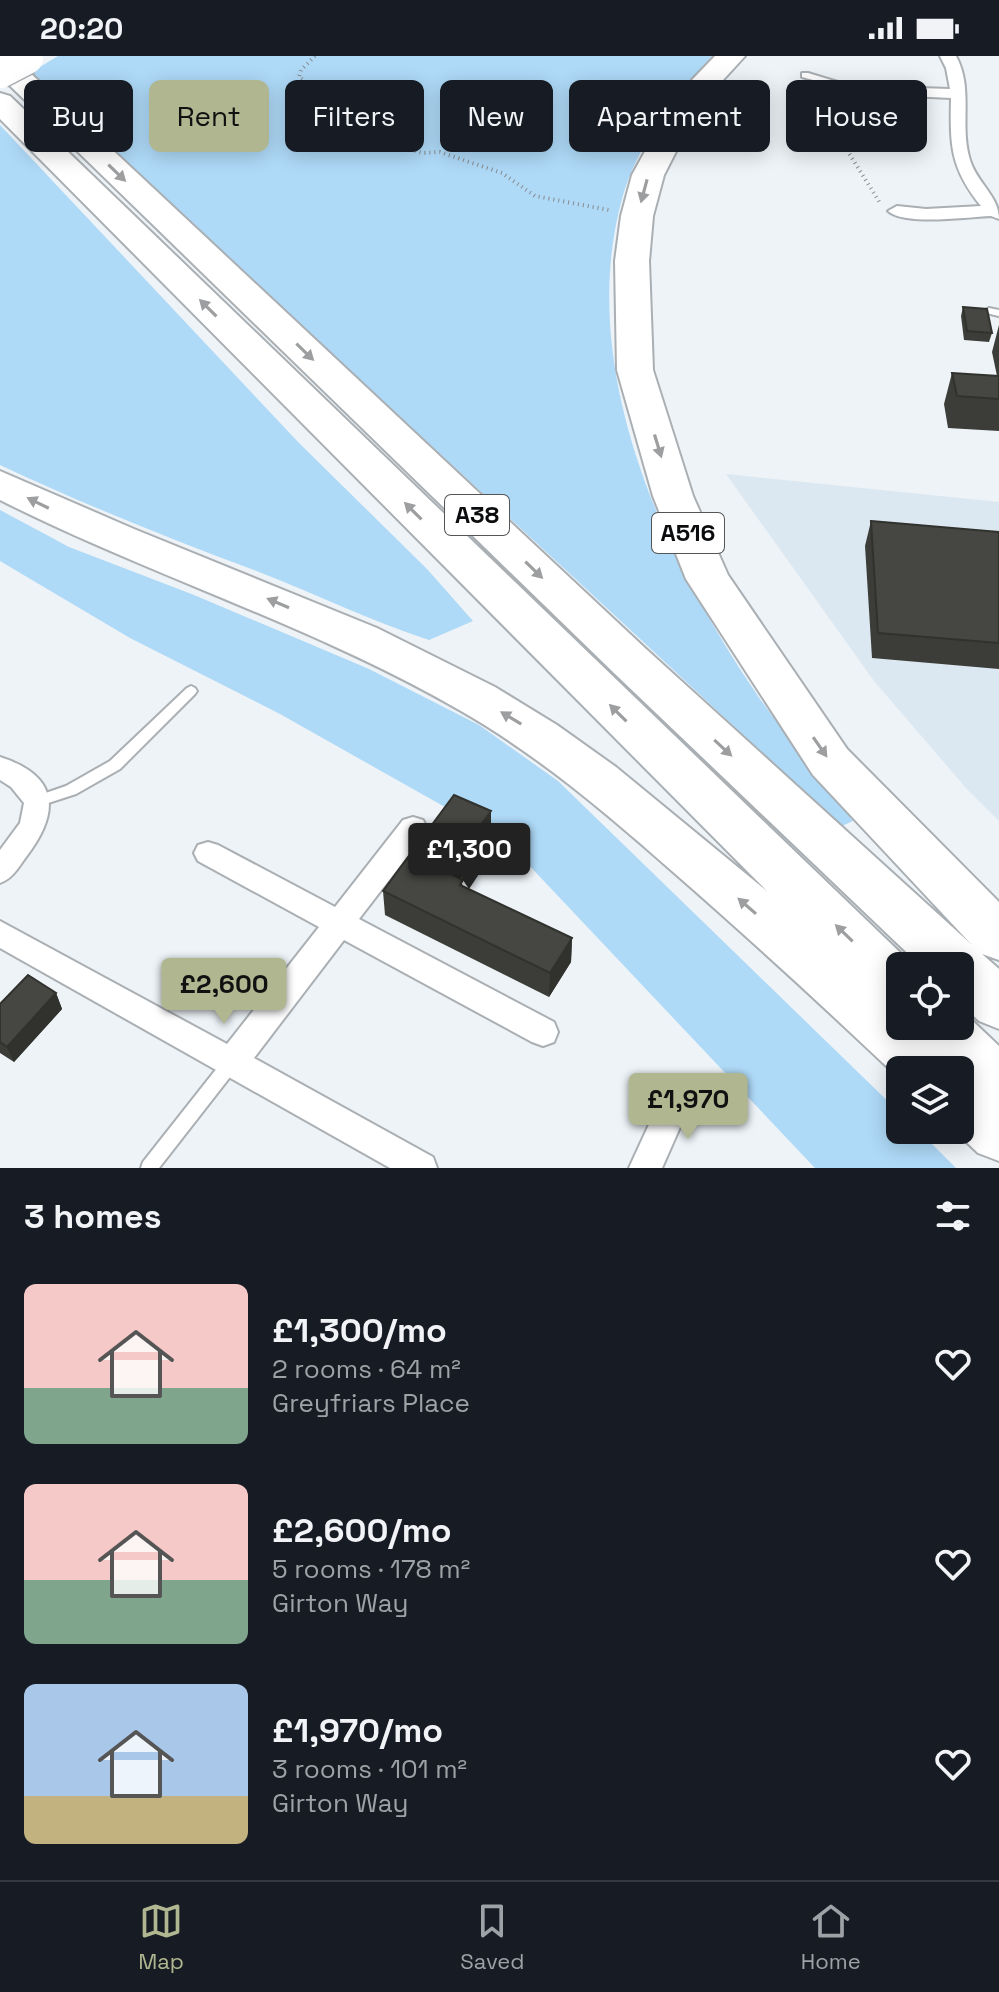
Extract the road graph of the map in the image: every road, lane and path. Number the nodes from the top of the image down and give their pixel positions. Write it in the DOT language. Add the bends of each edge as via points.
graph roads {
  1 [pos="315,56"];
  2 [pos="731,56"];
  3 [pos="948,56"];
  4 [pos="19,58"];
  5 [pos="0,72"];
  6 [pos="805,75"];
  7 [pos="823,80"];
  8 [pos="927,93"];
  9 [pos="957,94"];
  10 [pos="0,102"];
  11 [pos="850,152"];
  12 [pos="897,211"];
  13 [pos="997,212"];
  14 [pos="638,213"];
  15 [pos="0,484"];
  16 [pos="191,691"];
  17 [pos="0,767"];
  18 [pos="39,801"];
  19 [pos="413,828"];
  20 [pos="208,853"];
  21 [pos="0,871"];
  22 [pos="338,922"];
  23 [pos="0,933"];
  24 [pos="999,937"];
  25 [pos="943,952"];
  26 [pos="886,974"];
  27 [pos="974,981"];
  28 [pos="999,1004"];
  29 [pos="543,1032"];
  30 [pos="953,1040"];
  31 [pos="916,1056"];
  32 [pos="232,1062"];
  33 [pos="999,1084"];
  34 [pos="680,1091"];
  35 [pos="974,1110"];
  36 [pos="999,1133"];
  37 [pos="149,1168"];
  38 [pos="421,1168"];
  39 [pos="645,1168"];
  1 -- 14 [label="path" via="299,77 403,148 440,152 502,173 535,196"];
  2 -- 14 [label="highway, A516, one-way" via="673,128 648,175"];
  3 -- 9 [label="street" via="956,71"];
  4 -- 5 [label="highway, bridge"];
  4 -- 25 [label="highway, A38, one-way" via="630,661"];
  6 -- 7 [label="lane"];
  8 -- 9 [label="street"];
  9 -- 13 [label="street" via="962,163"];
  26 -- 10 [label="highway, A38, one-way"];
  11 -- 12 [label="path" via="877,202"];
  12 -- 13 [label="street"];
  14 -- 24 [label="highway, A516, one-way" via="632,261 635,370 673,496 708,579 830,762"];
  31 -- 15 [label="highway, one-way" via="598,778 521,724 386,650 130,545"];
  16 -- 18 [label="lane" via="115,765"];
  17 -- 18 [label="street" via="27,781"];
  18 -- 21 [label="street" via="35,824"];
  19 -- 22 [label="street"];
  20 -- 22 [label="street"];
  22 -- 29 [label="street"];
  22 -- 32 [label="street"];
  23 -- 32 [label="street"];
  27 -- 28 [label="highway, A38"];
  30 -- 33 [label="highway"];
  32 -- 37 [label="lane"];
  32 -- 38 [label="street"];
  34 -- 39 [label="street"];
  35 -- 36 [label="highway"];
}
